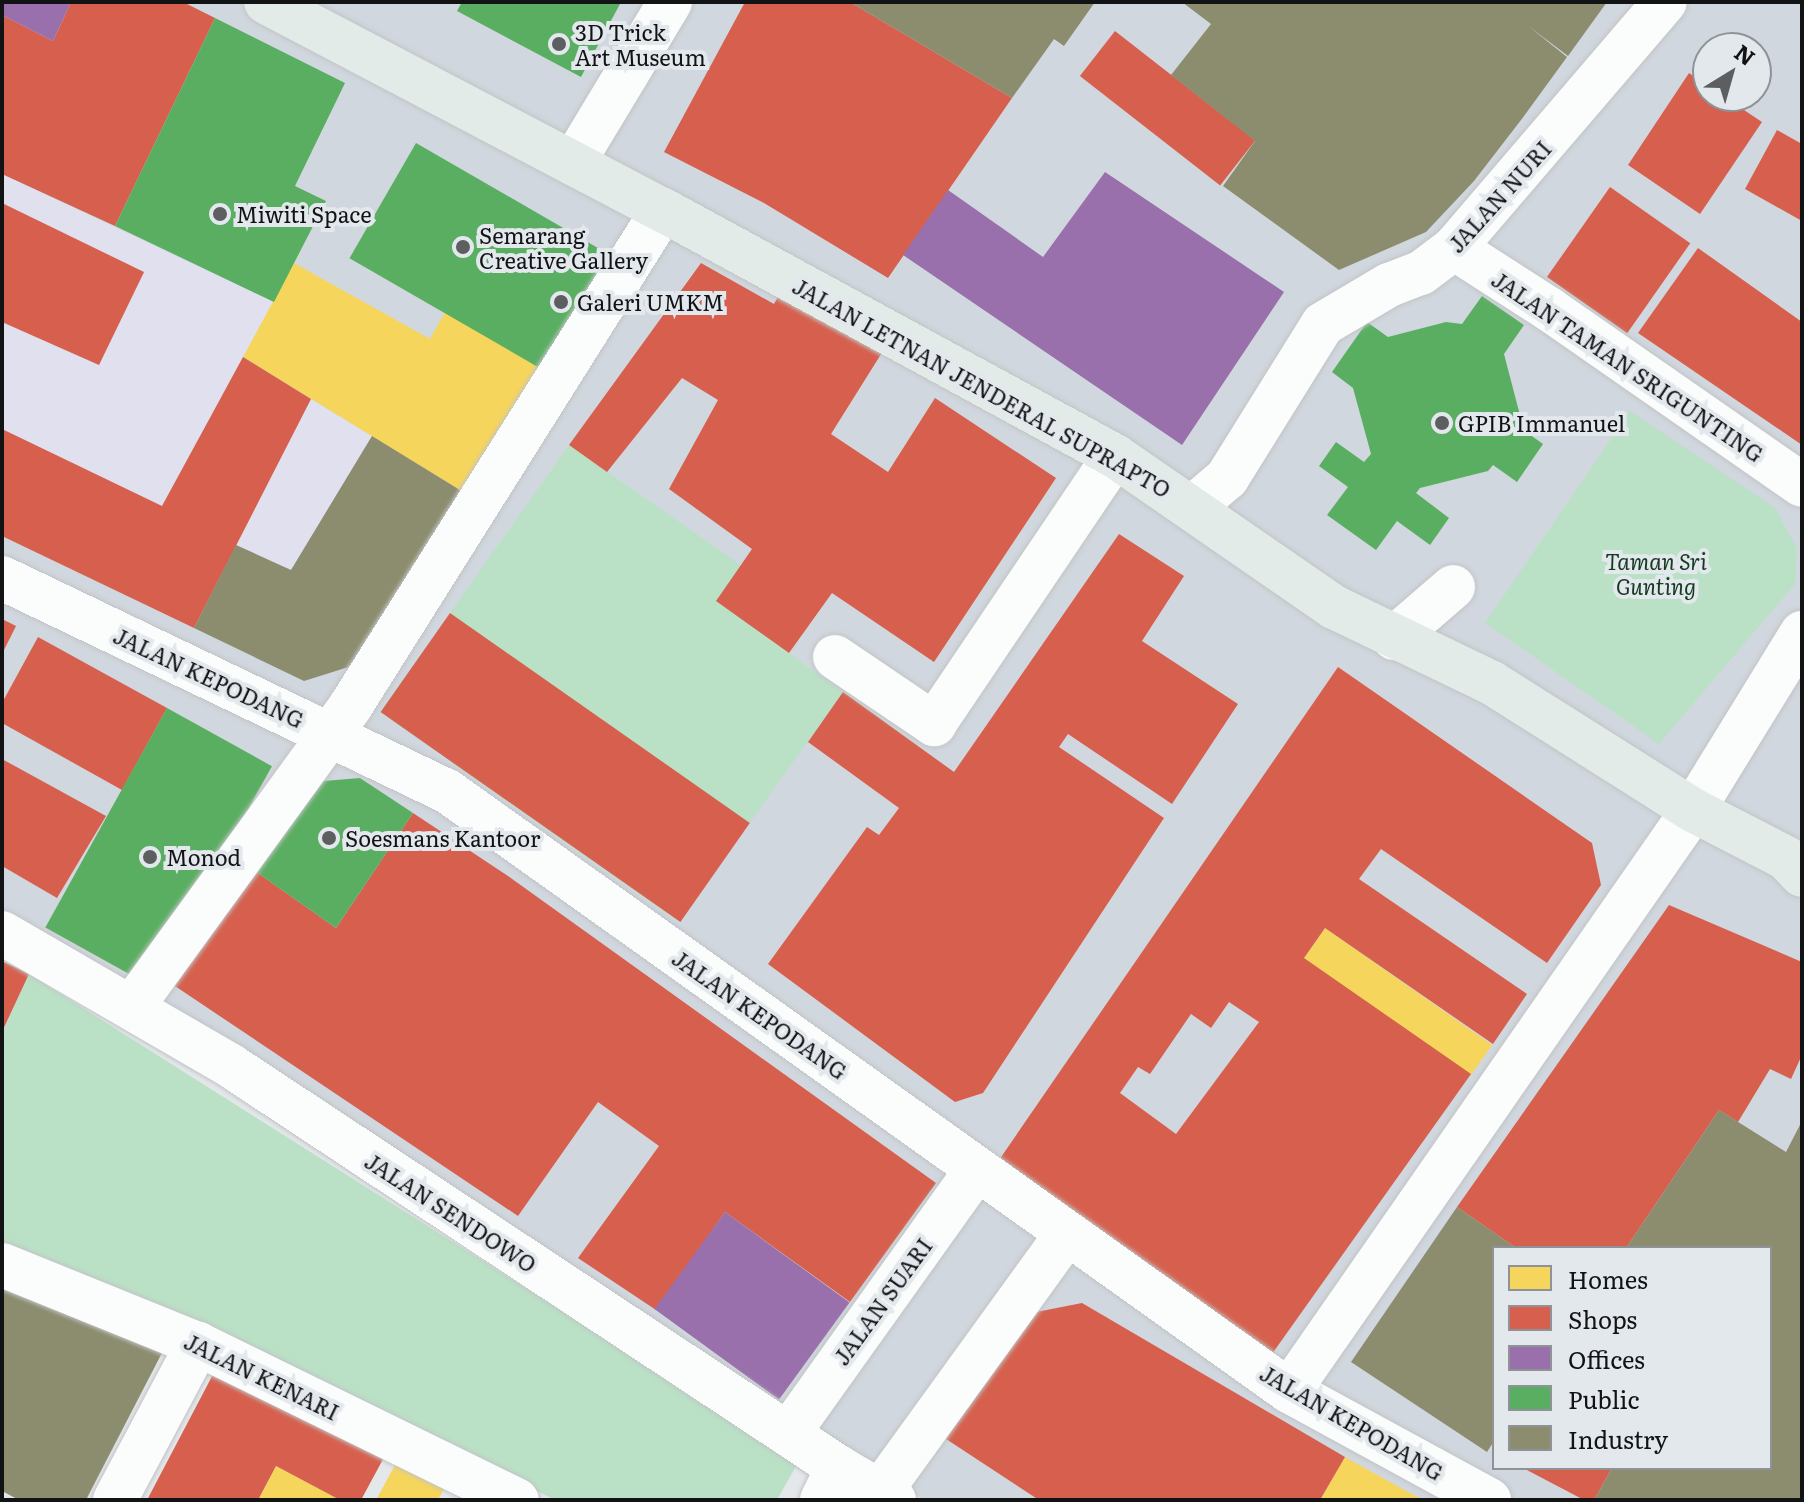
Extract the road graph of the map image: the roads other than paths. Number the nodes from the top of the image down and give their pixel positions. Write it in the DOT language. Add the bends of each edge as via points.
graph roads {
  1 [pos="266,2"];
  2 [pos="670,2"];
  3 [pos="1665,2"];
  4 [pos="573,163"];
  5 [pos="663,210"];
  6 [pos="1454,248"];
  7 [pos="1115,456"];
  8 [pos="1802,485"];
  9 [pos="1193,507"];
  10 [pos="2,578"];
  11 [pos="1453,587"];
  12 [pos="1802,633"];
  13 [pos="1394,638"];
  14 [pos="835,657"];
  15 [pos="331,734"];
  16 [pos="1693,810"];
  17 [pos="1802,875"];
  18 [pos="2,933"];
  19 [pos="132,1007"];
  20 [pos="977,1169"];
  21 [pos="1066,1235"];
  22 [pos="2,1265"];
  23 [pos="198,1344"];
  24 [pos="1289,1391"];
  25 [pos="788,1434"];
  26 [pos="830,1484"];
  27 [pos="887,1496"];
  28 [pos="115,1500"];
  29 [pos="517,1500"];
  30 [pos="1489,1500"];
  1 -- 4 [label="main road, JALAN LETNAN JENDERAL SUPRAPTO"];
  2 -- 4 [label="street"];
  3 -- 6 [label="street, JALAN NURI"];
  4 -- 5 [label="main road, JALAN LETNAN JENDERAL SUPRAPTO"];
  5 -- 7 [label="main road, JALAN LETNAN JENDERAL SUPRAPTO"];
  5 -- 15 [label="street"];
  6 -- 8 [label="street, JALAN TAMAN SRIGUNTING"];
  6 -- 9 [label="street, JALAN NURI" via="1421,273 1389,285 1323,324 1227,478"];
  7 -- 9 [label="main road, JALAN LETNAN JENDERAL SUPRAPTO"];
  7 -- 14 [label="street" via="934,724"];
  9 -- 13 [label="main road, JALAN LETNAN JENDERAL SUPRAPTO" via="1334,607"];
  10 -- 15 [label="street, JALAN KEPODANG"];
  11 -- 13 [label="street"];
  12 -- 16 [label="street"];
  13 -- 16 [label="main road, JALAN LETNAN JENDERAL SUPRAPTO" via="1492,683"];
  15 -- 19 [label="street"];
  15 -- 20 [label="street, JALAN KEPODANG" via="447,791"];
  16 -- 17 [label="main road, JALAN LETNAN JENDERAL SUPRAPTO" via="1786,858"];
  16 -- 24 [label="street"];
  18 -- 19 [label="street, JALAN SENDOWO"];
  19 -- 25 [label="street, JALAN SENDOWO" via="231,1066"];
  20 -- 21 [label="street, JALAN KEPODANG"];
  20 -- 25 [label="street, JALAN SUARI"];
  21 -- 24 [label="street, JALAN KEPODANG"];
  21 -- 27 [label="street"];
  22 -- 23 [label="street, JALAN KENARI"];
  23 -- 28 [label="street"];
  23 -- 29 [label="street, JALAN KENARI"];
  24 -- 30 [label="street, JALAN KEPODANG"];
  25 -- 26 [label="street, JALAN SENDOWO"];
  26 -- 27 [label="street, JALAN SENDOWO"];
}
